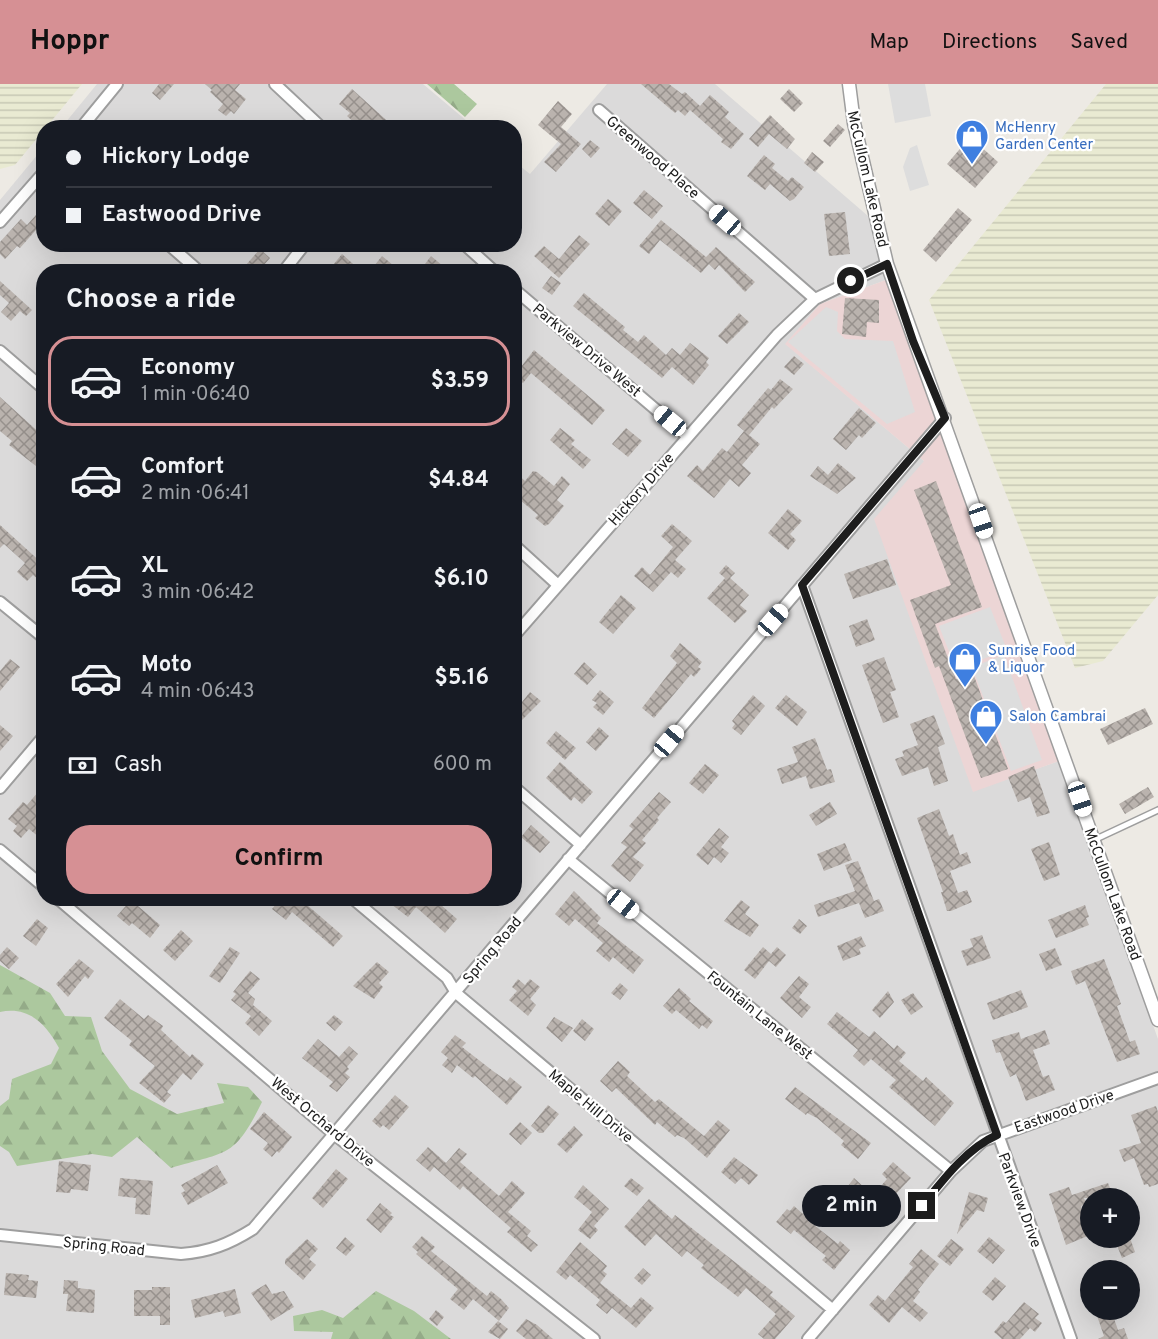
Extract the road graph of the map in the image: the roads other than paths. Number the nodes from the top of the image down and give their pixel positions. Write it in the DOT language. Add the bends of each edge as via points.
graph roads {
  1 [pos="117,84"];
  2 [pos="275,84"];
  3 [pos="849,84"];
  4 [pos="599,110"];
  5 [pos="88,120"];
  6 [pos="313,120"];
  7 [pos="36,181"];
  8 [pos="0,222"];
  9 [pos="177,252"];
  10 [pos="299,252"];
  11 [pos="473,252"];
  12 [pos="191,264"];
  13 [pos="289,264"];
  14 [pos="486,264"];
  15 [pos="887,264"];
  16 [pos="522,296"];
  17 [pos="815,299"];
  18 [pos="0,351"];
  19 [pos="36,381"];
  20 [pos="945,418"];
  21 [pos="687,436"];
  22 [pos="522,552"];
  23 [pos="558,585"];
  24 [pos="802,585"];
  25 [pos="0,602"];
  26 [pos="522,627"];
  27 [pos="36,631"];
  28 [pos="36,745"];
  29 [pos="0,788"];
  30 [pos="522,794"];
  31 [pos="1158,810"];
  32 [pos="1094,840"];
  33 [pos="581,845"];
  34 [pos="0,850"];
  35 [pos="568,859"];
  36 [pos="36,880"];
  37 [pos="66,906"];
  38 [pos="362,906"];
  39 [pos="456,993"];
  40 [pos="1158,1020"];
  41 [pos="1158,1078"];
  42 [pos="334,1134"];
  43 [pos="997,1135"];
  44 [pos="951,1171"];
  45 [pos="0,1235"];
  46 [pos="833,1311"];
  47 [pos="594,1339"];
  48 [pos="808,1339"];
  49 [pos="1071,1339"];
  1 -- 5 [label="street"];
  2 -- 6 [label="street"];
  3 -- 15 [label="street, McCullom Lake Road" via="854,123"];
  4 -- 17 [label="street, Greenwood Place"];
  7 -- 8 [label="street"];
  9 -- 12 [label="street"];
  10 -- 13 [label="street"];
  11 -- 14 [label="street"];
  15 -- 17 [label="street, Hickory Drive"];
  15 -- 20 [label="street, McCullom Lake Road"];
  16 -- 21 [label="street, Parkview Drive West"];
  17 -- 21 [label="street, Hickory Drive" via="777,335"];
  18 -- 19 [label="street"];
  20 -- 24 [label="street, Spring Road"];
  20 -- 32 [label="street, McCullom Lake Road"];
  21 -- 23 [label="street, Hickory Drive"];
  22 -- 23 [label="street"];
  23 -- 26 [label="street, Hickory Drive"];
  24 -- 33 [label="street, Spring Road"];
  24 -- 43 [label="street, Parkview Drive"];
  25 -- 27 [label="street"];
  28 -- 29 [label="street"];
  30 -- 33 [label="street"];
  31 -- 32 [label="lane"];
  32 -- 40 [label="street, McCullom Lake Road"];
  33 -- 35 [label="street, Spring Road"];
  34 -- 36 [label="street"];
  35 -- 39 [label="street, Spring Road"];
  35 -- 44 [label="street, Fountain Lane West"];
  37 -- 42 [label="street, West Orchard Drive"];
  38 -- 39 [label="street, Maple Hill Drive" via="447,978"];
  39 -- 42 [label="street, Spring Road"];
  39 -- 46 [label="street, Maple Hill Drive"];
  41 -- 43 [label="street, Eastwood Drive"];
  42 -- 45 [label="street, Spring Road" via="253,1228 207,1252 181,1254"];
  42 -- 47 [label="street, West Orchard Drive"];
  43 -- 44 [label="street, Eastwood Drive" via="983,1141"];
  43 -- 49 [label="street, Parkview Drive"];
  44 -- 46 [label="street, Eastwood Drive"];
  46 -- 48 [label="street, Eastwood Drive"];
}
